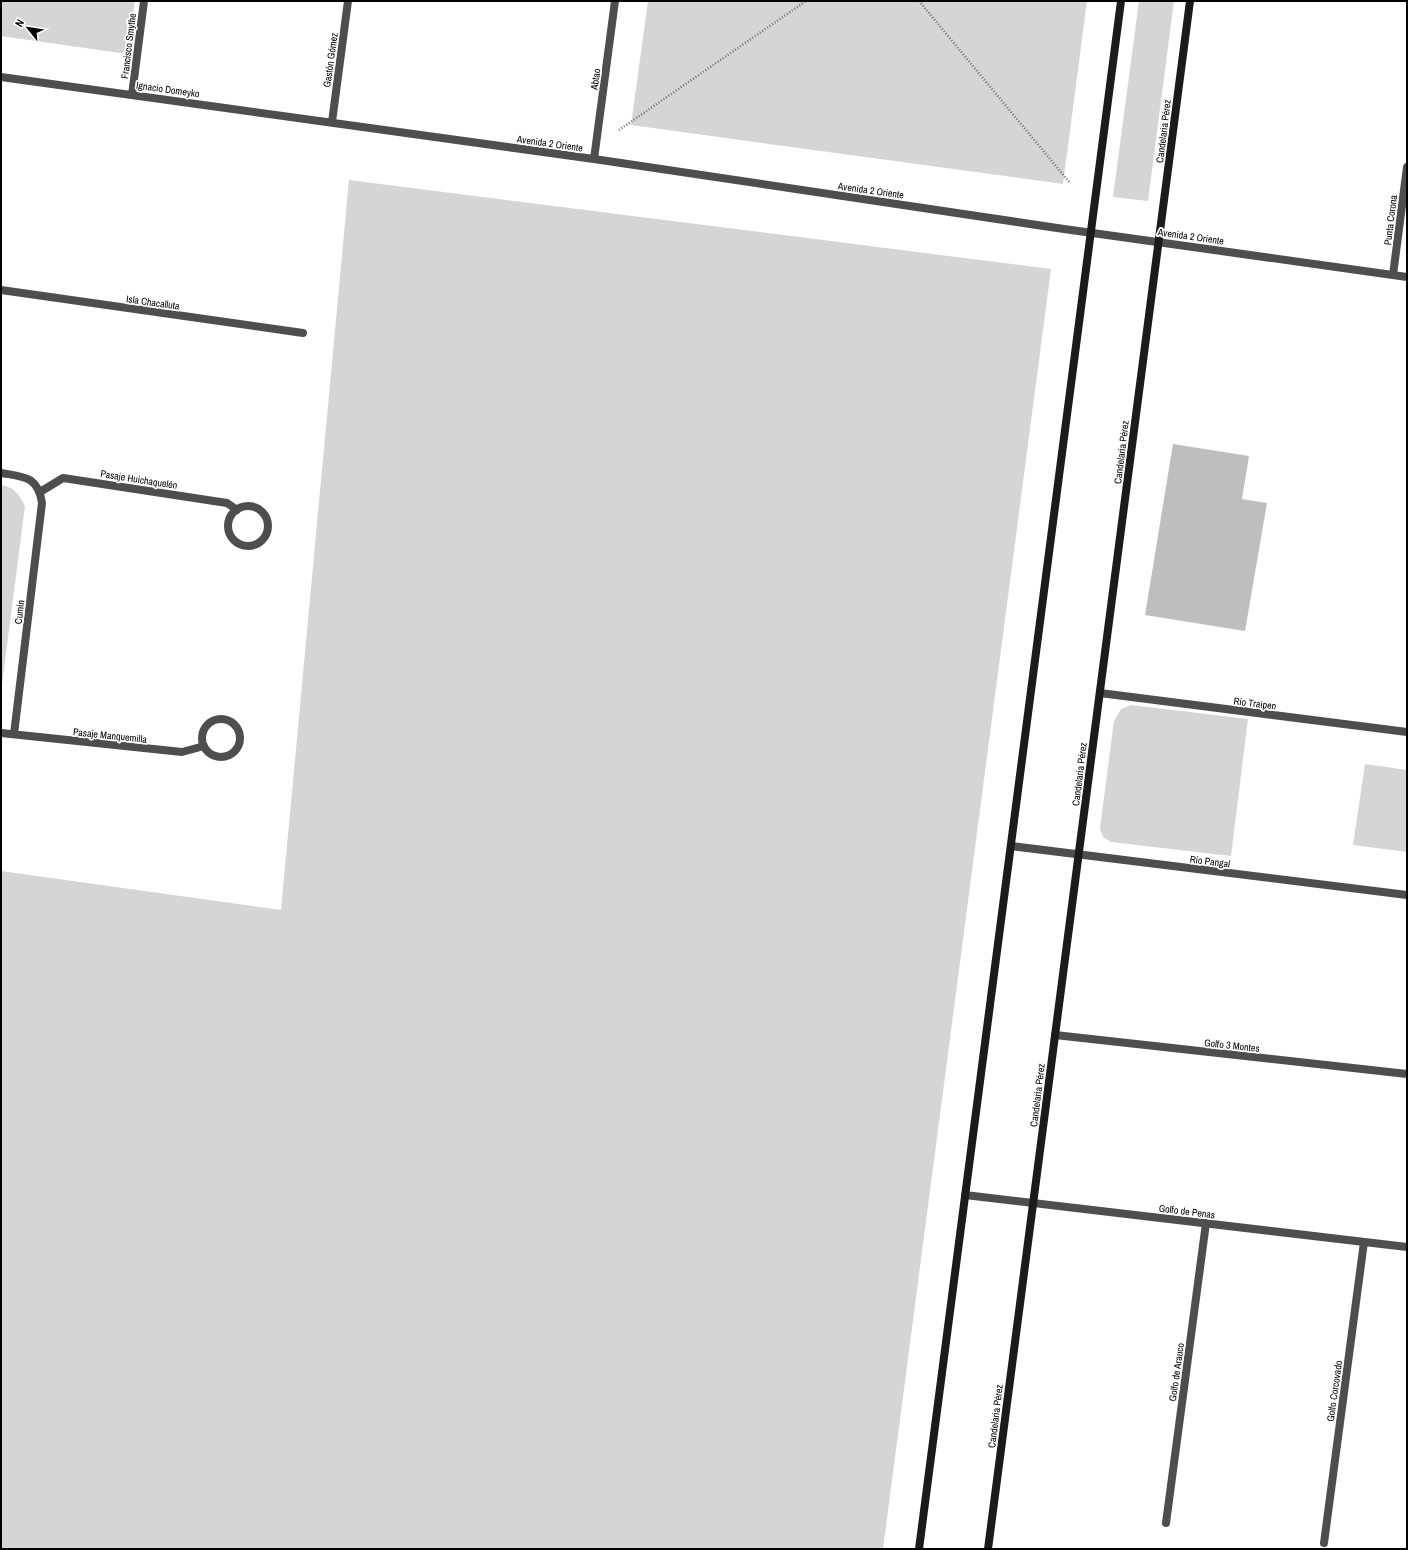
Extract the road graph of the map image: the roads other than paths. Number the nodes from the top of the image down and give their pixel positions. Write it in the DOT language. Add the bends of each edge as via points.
graph roads {
  1 [pos="144,1"];
  2 [pos="348,1"];
  3 [pos="616,1"];
  4 [pos="1121,1"];
  5 [pos="1190,1"];
  6 [pos="1,77"];
  7 [pos="132,94"];
  8 [pos="332,122"];
  9 [pos="594,160"];
  10 [pos="1407,167"];
  11 [pos="1091,233"];
  12 [pos="1159,242"];
  13 [pos="1393,275"];
  14 [pos="1407,277"];
  15 [pos="1,290"];
  16 [pos="302,333"];
  17 [pos="1,473"];
  18 [pos="40,492"];
  19 [pos="237,510"];
  20 [pos="1100,693"];
  21 [pos="1407,732"];
  22 [pos="1,733"];
  23 [pos="14,734"];
  24 [pos="204,746"];
  25 [pos="1011,846"];
  26 [pos="1079,855"];
  27 [pos="1407,895"];
  28 [pos="1055,1035"];
  29 [pos="1407,1074"];
  30 [pos="965,1195"];
  31 [pos="1033,1204"];
  32 [pos="1206,1223"];
  33 [pos="1364,1242"];
  34 [pos="1407,1247"];
  35 [pos="1166,1523"];
  36 [pos="1324,1543"];
  37 [pos="919,1549"];
  38 [pos="988,1549"];
  1 -- 7 [label="street, Francisco Smythe"];
  2 -- 8 [label="street, Gastón Gómez"];
  3 -- 9 [label="street, Abtao"];
  4 -- 11 [label="street"];
  5 -- 12 [label="street, Candelaria Pérez"];
  6 -- 7 [label="street, Ignacio Domeyko"];
  7 -- 8 [label="street, Ignacio Domeyko"];
  8 -- 9 [label="street, Avenida 2 Oriente"];
  9 -- 11 [label="street, Avenida 2 Oriente"];
  10 -- 13 [label="street, Punta Corona"];
  11 -- 12 [label="street, Avenida 2 Oriente"];
  11 -- 25 [label="street"];
  12 -- 13 [label="street, Avenida 2 Oriente"];
  12 -- 20 [label="street, Candelaria Pérez"];
  13 -- 14 [label="street, Avenida 2 Oriente"];
  15 -- 16 [label="street, Isla Chacalluta"];
  17 -- 18 [label="street" via="26,477 35,483"];
  18 -- 19 [label="street, Pasaje Huichaquelén" via="63,478 226,504"];
  18 -- 23 [label="street, Cumin" via="41,516"];
  19 -- 19 [label="street, Pasaje Huichaquelén" via="245,506 253,507 266,517 267,534 262,541 247,546 232,539 228,523"];
  20 -- 21 [label="street, Río Traipen"];
  20 -- 26 [label="street, Candelaria Pérez"];
  22 -- 23 [label="street, Pasaje Manquemilla"];
  23 -- 24 [label="street, Pasaje Manquemilla" via="182,752"];
  24 -- 24 [label="street" via="204,729 213,720 225,719 235,724 240,741 238,747 229,755 212,755"];
  25 -- 26 [label="street, Río Pangal"];
  25 -- 30 [label="street"];
  26 -- 27 [label="street, Río Pangal"];
  26 -- 28 [label="street, Candelaria Pérez"];
  28 -- 29 [label="street, Golfo 3 Montes"];
  28 -- 31 [label="street, Candelaria Pérez"];
  30 -- 31 [label="street, Golfo de Penas"];
  30 -- 37 [label="street"];
  31 -- 32 [label="street, Golfo de Penas"];
  31 -- 38 [label="street, Candelaria Pérez"];
  32 -- 33 [label="street, Golfo de Penas"];
  32 -- 35 [label="street, Golfo de Arauco"];
  33 -- 34 [label="street, Golfo de Penas"];
  33 -- 36 [label="street, Golfo Corcovado"];
}
